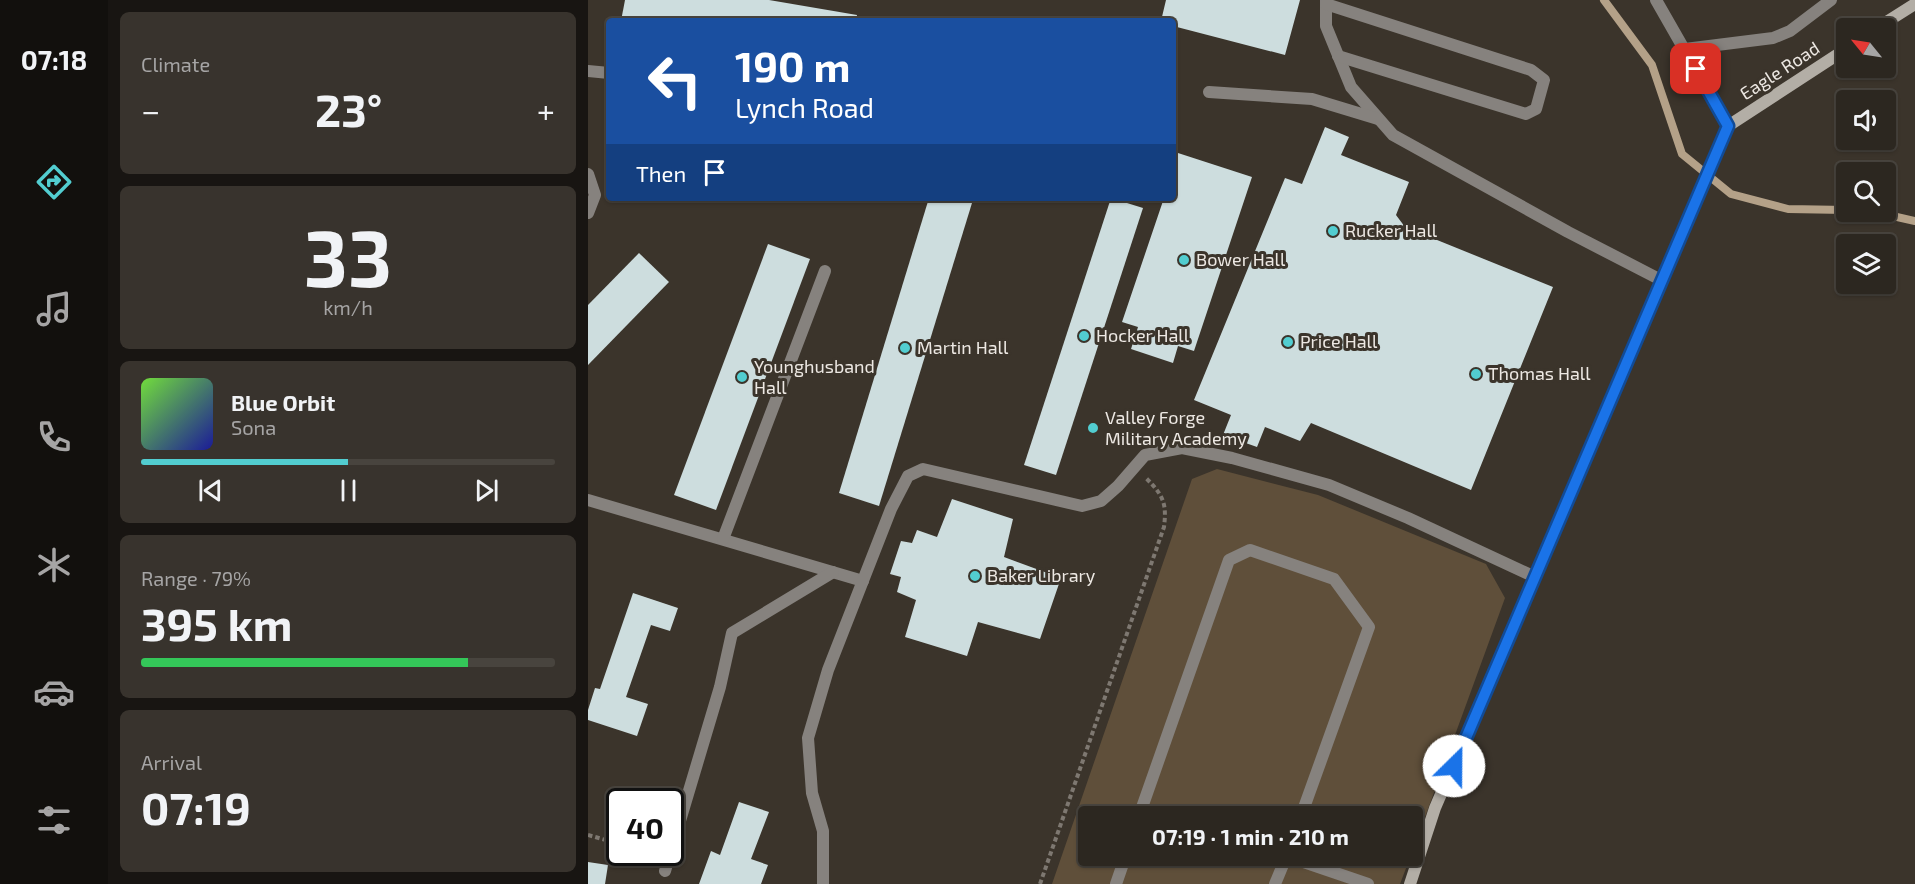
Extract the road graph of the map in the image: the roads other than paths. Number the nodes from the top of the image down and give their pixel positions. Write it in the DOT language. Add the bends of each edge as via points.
graph roads {
  1 [pos="1656,0"];
  2 [pos="1831,0"];
  3 [pos="1326,2"];
  4 [pos="1915,4"];
  5 [pos="1893,18"];
  6 [pos="1685,49"];
  7 [pos="1338,56"];
  8 [pos="1836,56"];
  9 [pos="588,71"];
  10 [pos="606,74"];
  11 [pos="1209,92"];
  12 [pos="1379,120"];
  13 [pos="1728,126"];
  14 [pos="588,174"];
  15 [pos="588,213"];
  16 [pos="825,271"];
  17 [pos="1661,280"];
  18 [pos="588,500"];
  19 [pos="723,539"];
  20 [pos="833,572"];
  21 [pos="1535,577"];
  22 [pos="863,581"];
  23 [pos="1143,806"];
  24 [pos="1305,806"];
  25 [pos="1122,866"];
  26 [pos="1283,866"];
  27 [pos="1316,866"];
  28 [pos="665,871"];
  29 [pos="823,884"];
  30 [pos="1116,884"];
  31 [pos="1275,884"];
  32 [pos="1368,884"];
  33 [pos="1410,884"];
  1 -- 6 [label="lane"];
  2 -- 6 [label="lane" via="1790,31 1773,38"];
  3 -- 7 [label="lane" via="1326,26"];
  3 -- 7 [label="lane" via="1531,70 1544,80 1536,109 1526,114"];
  4 -- 5 [label="street"];
  6 -- 13 [label="lane"];
  7 -- 12 [label="lane" via="1351,87"];
  8 -- 13 [label="street, Eagle Road"];
  9 -- 10 [label="lane"];
  11 -- 12 [label="lane" via="1312,99"];
  12 -- 17 [label="lane" via="1393,135"];
  13 -- 17 [label="street"];
  14 -- 15 [label="lane" via="595,195"];
  16 -- 19 [label="lane"];
  17 -- 21 [label="street"];
  18 -- 19 [label="lane"];
  19 -- 20 [label="lane"];
  20 -- 22 [label="lane"];
  20 -- 28 [label="lane" via="732,633 720,687"];
  21 -- 22 [label="lane" via="1329,485 1182,448 1145,455 1101,501 1082,506 923,469 908,476"];
  21 -- 33 [label="street" via="1436,808"];
  22 -- 29 [label="lane" via="828,670 808,738 812,793 824,831"];
  23 -- 24 [label="lane" via="1229,560 1250,550 1334,579 1369,627"];
  25 -- 30 [label="lane"];
  26 -- 31 [label="lane"];
  27 -- 32 [label="lane"];
}
